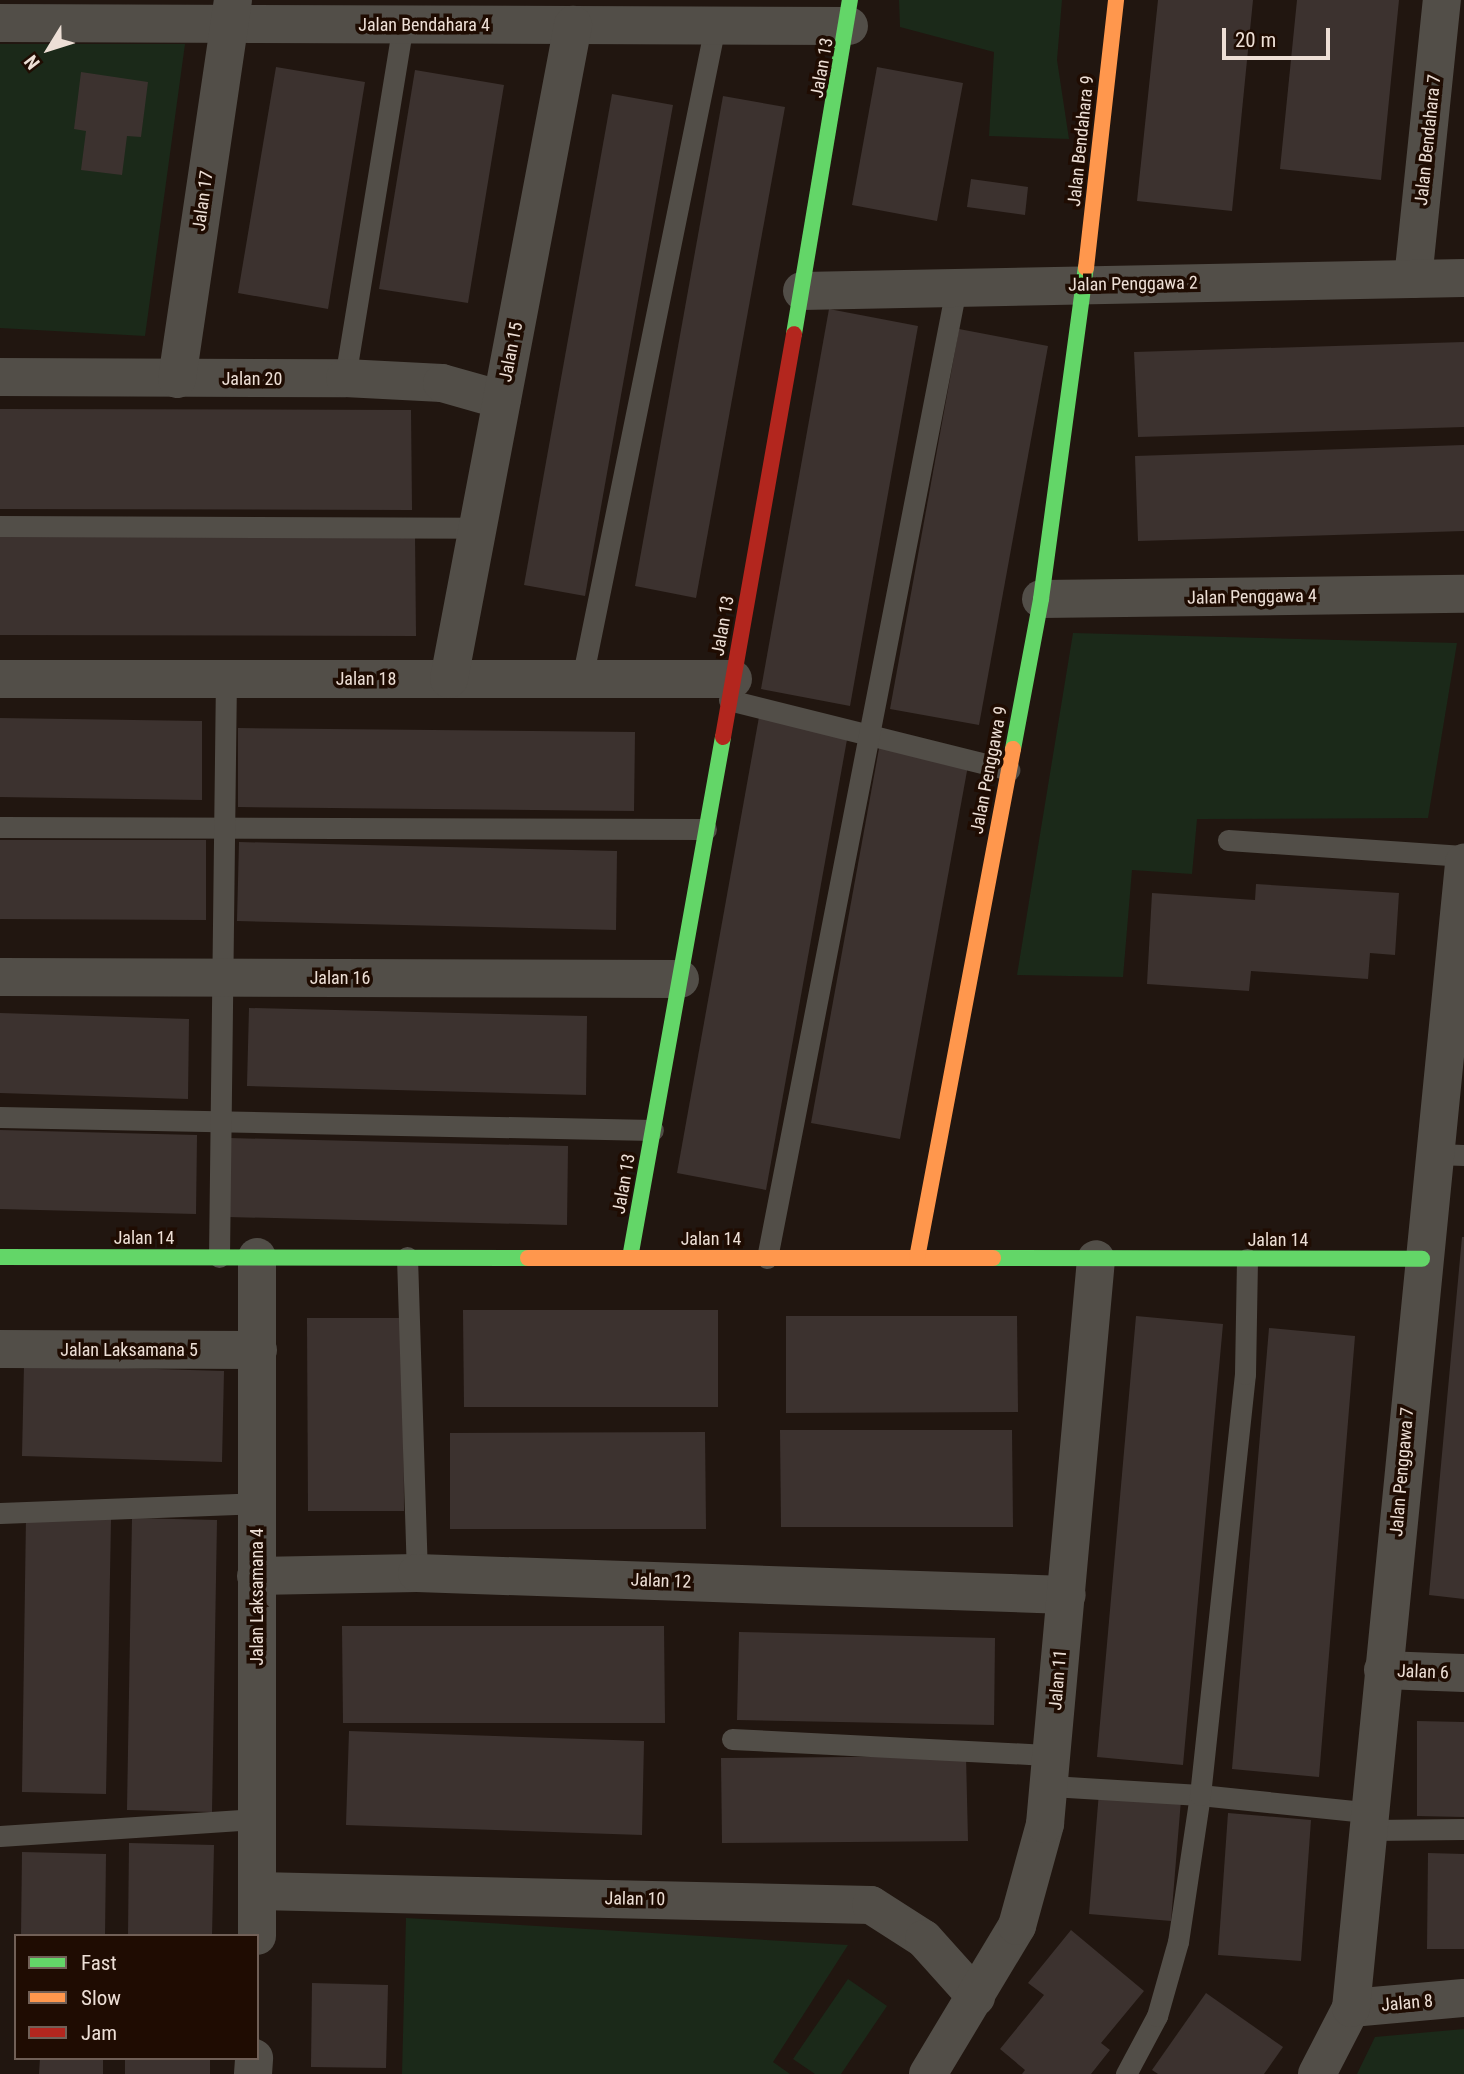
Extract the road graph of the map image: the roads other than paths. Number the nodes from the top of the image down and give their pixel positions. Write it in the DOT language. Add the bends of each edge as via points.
graph roads {
  1 [pos="1116,0"];
  2 [pos="1442,0"];
  3 [pos="232,12"];
  4 [pos="849,13"];
  5 [pos="556,17"];
  6 [pos="0,23"];
  7 [pos="403,25"];
  8 [pos="715,26"];
  9 [pos="1464,278"];
  10 [pos="1413,279"];
  11 [pos="1084,285"];
  12 [pos="956,288"];
  13 [pos="802,291"];
  14 [pos="0,377"];
  15 [pos="345,378"];
  16 [pos="177,379"];
  17 [pos="502,400"];
  18 [pos="0,526"];
  19 [pos="478,528"];
  20 [pos="1464,594"];
  21 [pos="1041,600"];
  22 [pos="0,678"];
  23 [pos="226,679"];
  24 [pos="449,679"];
  25 [pos="582,679"];
  26 [pos="731,689"];
  27 [pos="869,734"];
  28 [pos="1009,769"];
  29 [pos="0,827"];
  30 [pos="224,827"];
  31 [pos="706,830"];
  32 [pos="1228,840"];
  33 [pos="1464,856"];
  34 [pos="1464,863"];
  35 [pos="0,977"];
  36 [pos="222,978"];
  37 [pos="680,979"];
  38 [pos="0,1117"];
  39 [pos="221,1119"];
  40 [pos="653,1129"];
  41 [pos="1450,1154"];
  42 [pos="0,1257"];
  43 [pos="219,1257"];
  44 [pos="257,1257"];
  45 [pos="407,1258"];
  46 [pos="630,1258"];
  47 [pos="767,1258"];
  48 [pos="917,1258"];
  49 [pos="1096,1259"];
  50 [pos="1247,1259"];
  51 [pos="1422,1259"];
  52 [pos="0,1349"];
  53 [pos="258,1350"];
  54 [pos="258,1503"];
  55 [pos="0,1513"];
  56 [pos="417,1573"];
  57 [pos="256,1576"];
  58 [pos="1067,1595"];
  59 [pos="1383,1670"];
  60 [pos="1464,1673"];
  61 [pos="732,1739"];
  62 [pos="1051,1770"];
  63 [pos="1200,1795"];
  64 [pos="259,1819"];
  65 [pos="1372,1821"];
  66 [pos="1464,1829"];
  67 [pos="0,1836"];
  68 [pos="258,1891"];
  69 [pos="257,1934"];
  70 [pos="976,1997"];
  71 [pos="1464,1998"];
  72 [pos="1351,2008"];
  73 [pos="929,2074"];
  74 [pos="1126,2074"];
  75 [pos="1317,2074"];
  1 -- 11 [label="street, Jalan Bendahara 9"];
  2 -- 10 [label="street, Jalan Bendahara 7"];
  3 -- 6 [label="street, Jalan Bendahara 4"];
  3 -- 7 [label="street, Jalan Bendahara 4"];
  3 -- 16 [label="street, Jalan 17"];
  4 -- 8 [label="street, Jalan Bendahara 4"];
  4 -- 13 [label="street, Jalan 13"];
  5 -- 7 [label="street, Jalan Bendahara 4"];
  5 -- 8 [label="street, Jalan Bendahara 4"];
  5 -- 17 [label="street, Jalan 15"];
  7 -- 15 [label="lane"];
  8 -- 25 [label="lane"];
  9 -- 10 [label="street, Jalan Penggawa 2"];
  10 -- 11 [label="street, Jalan Penggawa 2"];
  11 -- 12 [label="street, Jalan Penggawa 2"];
  11 -- 21 [label="street, Jalan Penggawa 9"];
  12 -- 13 [label="street, Jalan Penggawa 2"];
  12 -- 27 [label="lane"];
  13 -- 26 [label="street, Jalan 13"];
  14 -- 16 [label="street, Jalan 20"];
  15 -- 16 [label="street, Jalan 20"];
  15 -- 17 [label="street, Jalan 20" via="442,383"];
  17 -- 19 [label="street, Jalan 15"];
  18 -- 19 [label="lane"];
  19 -- 24 [label="street, Jalan 15"];
  20 -- 21 [label="street, Jalan Penggawa 4"];
  21 -- 28 [label="street, Jalan Penggawa 9"];
  22 -- 23 [label="street, Jalan 18"];
  23 -- 24 [label="street, Jalan 18"];
  23 -- 30 [label="lane"];
  24 -- 25 [label="street, Jalan 18"];
  25 -- 26 [label="street, Jalan 18"];
  26 -- 27 [label="lane"];
  26 -- 31 [label="street, Jalan 13"];
  27 -- 28 [label="lane"];
  27 -- 47 [label="lane"];
  28 -- 48 [label="street, Jalan Penggawa 9"];
  29 -- 30 [label="lane"];
  30 -- 31 [label="lane"];
  30 -- 36 [label="lane"];
  31 -- 37 [label="street, Jalan 13"];
  32 -- 33 [label="lane"];
  34 -- 41 [label="street, Jalan Penggawa 7"];
  35 -- 36 [label="street, Jalan 16"];
  36 -- 37 [label="street, Jalan 16"];
  36 -- 39 [label="lane"];
  37 -- 40 [label="street, Jalan 13"];
  38 -- 39 [label="lane"];
  39 -- 40 [label="lane"];
  39 -- 43 [label="lane"];
  40 -- 46 [label="street, Jalan 13"];
  41 -- 51 [label="street, Jalan Penggawa 7"];
  42 -- 43 [label="street, Jalan 14"];
  43 -- 44 [label="street, Jalan 14"];
  44 -- 45 [label="street, Jalan 14"];
  44 -- 53 [label="street, Jalan Laksamana 4"];
  45 -- 46 [label="street, Jalan 14"];
  45 -- 56 [label="lane"];
  46 -- 47 [label="street, Jalan 14"];
  47 -- 48 [label="street, Jalan 14"];
  48 -- 49 [label="street, Jalan 14"];
  49 -- 50 [label="street, Jalan 14"];
  49 -- 58 [label="street, Jalan 11"];
  50 -- 51 [label="street, Jalan 14"];
  50 -- 63 [label="lane" via="1245,1374"];
  51 -- 59 [label="street, Jalan Penggawa 7"];
  52 -- 53 [label="street, Jalan Laksamana 5"];
  53 -- 54 [label="street, Jalan Laksamana 4"];
  54 -- 55 [label="lane"];
  54 -- 57 [label="street, Jalan Laksamana 4"];
  56 -- 57 [label="street, Jalan 12"];
  56 -- 58 [label="street, Jalan 12"];
  57 -- 64 [label="street, Jalan Laksamana 4"];
  58 -- 62 [label="street, Jalan 11"];
  59 -- 60 [label="street, Jalan 6"];
  59 -- 65 [label="street, Jalan Penggawa 7"];
  61 -- 62 [label="lane"];
  62 -- 63 [label="lane"];
  62 -- 70 [label="street, Jalan 11" via="1017,1926"];
  63 -- 65 [label="lane"];
  63 -- 74 [label="lane" via="1178,1942 1157,2016"];
  64 -- 67 [label="lane"];
  64 -- 68 [label="street, Jalan Laksamana 4"];
  65 -- 66 [label="lane"];
  65 -- 72 [label="street, Jalan Penggawa 7"];
  68 -- 69 [label="street, Jalan Laksamana 4"];
  68 -- 70 [label="street, Jalan 10" via="871,1905 924,1939"];
  70 -- 73 [label="street, Jalan 11"];
  71 -- 72 [label="street, Jalan 8"];
  72 -- 75 [label="street, Jalan Penggawa 7"];
}
